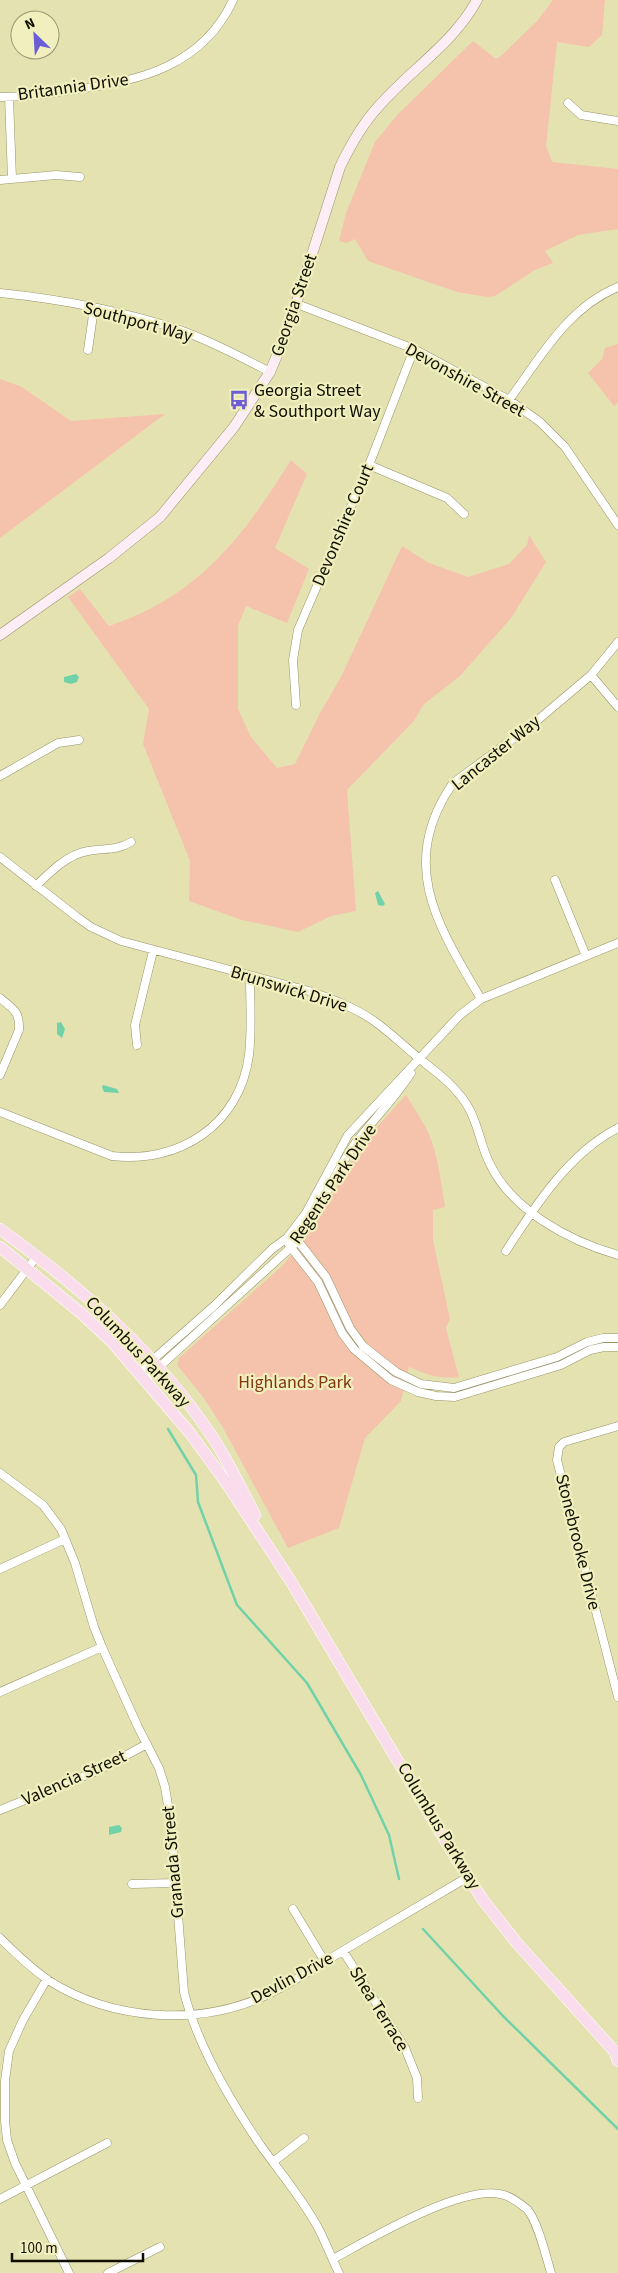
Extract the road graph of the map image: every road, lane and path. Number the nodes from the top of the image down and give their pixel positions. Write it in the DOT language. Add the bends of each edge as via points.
graph roads {
  1 [pos="233,0"];
  2 [pos="477,0"];
  3 [pos="0,97"];
  4 [pos="9,97"];
  5 [pos="568,103"];
  6 [pos="618,121"];
  7 [pos="80,177"];
  8 [pos="12,179"];
  9 [pos="0,180"];
  10 [pos="618,287"];
  11 [pos="0,293"];
  12 [pos="297,304"];
  13 [pos="94,308"];
  14 [pos="414,349"];
  15 [pos="88,350"];
  16 [pos="270,372"];
  17 [pos="509,400"];
  18 [pos="369,465"];
  19 [pos="464,514"];
  20 [pos="618,524"];
  21 [pos="0,635"];
  22 [pos="618,642"];
  23 [pos="591,675"];
  24 [pos="296,705"];
  25 [pos="618,707"];
  26 [pos="79,740"];
  27 [pos="0,776"];
  28 [pos="131,842"];
  29 [pos="0,857"];
  30 [pos="555,880"];
  31 [pos="36,886"];
  32 [pos="618,943"];
  33 [pos="153,951"];
  34 [pos="586,956"];
  35 [pos="250,976"];
  36 [pos="0,998"];
  37 [pos="481,999"];
  38 [pos="137,1045"];
  39 [pos="420,1059"];
  40 [pos="0,1074"];
  41 [pos="0,1112"];
  42 [pos="618,1128"];
  43 [pos="532,1212"];
  44 [pos="0,1229"];
  45 [pos="287,1238"];
  46 [pos="298,1241"];
  47 [pos="0,1247"];
  48 [pos="290,1248"];
  49 [pos="506,1251"];
  50 [pos="618,1255"];
  51 [pos="37,1256"];
  52 [pos="27,1268"];
  53 [pos="0,1305"];
  54 [pos="618,1338"];
  55 [pos="618,1347"];
  56 [pos="155,1365"];
  57 [pos="142,1376"];
  58 [pos="618,1426"];
  59 [pos="0,1473"];
  60 [pos="65,1540"];
  61 [pos="0,1569"];
  62 [pos="290,1580"];
  63 [pos="102,1648"];
  64 [pos="0,1692"];
  65 [pos="618,1697"];
  66 [pos="147,1744"];
  67 [pos="0,1810"];
  68 [pos="468,1877"];
  69 [pos="176,1883"];
  70 [pos="132,1884"];
  71 [pos="293,1909"];
  72 [pos="0,1938"];
  73 [pos="343,1951"];
  74 [pos="325,1962"];
  75 [pos="47,1979"];
  76 [pos="190,2014"];
  77 [pos="617,2055"];
  78 [pos="3,2081"];
  79 [pos="418,2098"];
  80 [pos="304,2138"];
  81 [pos="107,2143"];
  82 [pos="273,2162"];
  83 [pos="25,2185"];
  84 [pos="0,2198"];
  85 [pos="160,2247"];
  86 [pos="333,2260"];
  87 [pos="69,2273"];
  88 [pos="108,2273"];
  89 [pos="339,2273"];
  90 [pos="551,2273"];
  1 -- 4 [label="street, Britannia Drive" via="213,34 185,58 167,67 132,80 97,87"];
  2 -- 12 [label="street, Georgia Street" via="439,48 379,105 351,142 340,167"];
  3 -- 4 [label="street, Britannia Drive"];
  4 -- 8 [label="street"];
  5 -- 6 [label="street" via="580,116"];
  7 -- 8 [label="street" via="56,175"];
  8 -- 9 [label="street"];
  10 -- 17 [label="street" via="570,318"];
  11 -- 13 [label="street, Southport Way"];
  12 -- 14 [label="street, Devonshire Street"];
  12 -- 16 [label="street, Georgia Street"];
  13 -- 15 [label="street"];
  13 -- 16 [label="street, Southport Way" via="180,330"];
  14 -- 17 [label="street, Devonshire Street"];
  14 -- 18 [label="street, Devonshire Court"];
  16 -- 21 [label="street, Georgia Street" via="234,427 160,517 109,558"];
  17 -- 20 [label="street, Devonshire Street" via="540,422 565,447"];
  18 -- 19 [label="street" via="447,498"];
  18 -- 24 [label="street, Devonshire Court" via="298,630 293,660"];
  22 -- 23 [label="street, Lancaster Way"];
  23 -- 25 [label="street"];
  23 -- 37 [label="street, Lancaster Way" via="533,724 453,783 435,817 426,854 428,892 441,927"];
  26 -- 27 [label="street" via="58,743"];
  28 -- 31 [label="street" via="120,848 76,855"];
  29 -- 31 [label="street, Brunswick Drive"];
  30 -- 34 [label="street"];
  31 -- 33 [label="street, Brunswick Drive" via="91,926 121,941"];
  32 -- 34 [label="street, Regents Park Drive"];
  33 -- 35 [label="street, Brunswick Drive"];
  33 -- 38 [label="street" via="135,1025"];
  34 -- 37 [label="street, Regents Park Drive"];
  35 -- 39 [label="street, Brunswick Drive" via="317,994 355,1009"];
  35 -- 41 [label="street" via="249,1056 243,1081 222,1118 195,1141 146,1156 112,1156"];
  36 -- 40 [label="street" via="17,1012 20,1022"];
  37 -- 39 [label="street, Regents Park Drive" via="460,1016"];
  39 -- 43 [label="street, Brunswick Drive" via="456,1090 469,1107 494,1172 504,1187"];
  39 -- 45 [label="street, Regents Park Drive" via="348,1135 306,1213"];
  39 -- 46 [label="street, Regents Park Drive" via="401,1089 356,1142"];
  42 -- 43 [label="street" via="587,1148"];
  43 -- 49 [label="street"];
  43 -- 50 [label="street, Brunswick Drive" via="578,1240"];
  44 -- 51 [label="main road, Columbus Parkway"];
  45 -- 46 [label="street"];
  45 -- 48 [label="street"];
  45 -- 56 [label="street, Regents Park Drive"];
  46 -- 48 [label="street, Regents Park Drive"];
  46 -- 54 [label="street" via="326,1277 350,1328 363,1346 396,1372 421,1384 454,1388 557,1357 587,1342"];
  47 -- 52 [label="main road, Columbus Parkway"];
  48 -- 55 [label="street" via="318,1282 342,1333 354,1350 391,1380 418,1392 455,1397 561,1366 590,1350"];
  48 -- 56 [label="street, Regents Park Drive"];
  51 -- 52 [label="street"];
  51 -- 56 [label="main road, Columbus Parkway" via="81,1291"];
  52 -- 53 [label="street"];
  52 -- 57 [label="main road, Columbus Parkway" via="81,1313"];
  56 -- 57 [label="street, Regents Park Drive"];
  56 -- 62 [label="main road, Columbus Parkway" via="215,1442"];
  57 -- 62 [label="main road, Columbus Parkway" via="225,1481"];
  58 -- 65 [label="street, Stonebrooke Drive" via="564,1442 557,1460"];
  59 -- 60 [label="street, Granada Street" via="43,1505"];
  60 -- 61 [label="street"];
  60 -- 63 [label="street, Granada Street"];
  62 -- 68 [label="main road, Columbus Parkway"];
  63 -- 64 [label="street"];
  63 -- 66 [label="street, Granada Street"];
  66 -- 67 [label="street, Valencia Street" via="97,1772"];
  66 -- 69 [label="street, Granada Street" via="165,1788"];
  68 -- 73 [label="street, Devlin Drive"];
  68 -- 77 [label="main road, Columbus Parkway" via="516,1942"];
  69 -- 70 [label="street"];
  69 -- 76 [label="street, Granada Street" via="184,1992"];
  71 -- 74 [label="street"];
  72 -- 75 [label="street, Devlin Drive"];
  73 -- 74 [label="street, Devlin Drive"];
  73 -- 79 [label="street, Shea Terrace" via="405,2048 417,2078"];
  74 -- 76 [label="street, Devlin Drive" via="261,1997 212,2012"];
  75 -- 76 [label="street, Devlin Drive" via="88,2000 125,2010 161,2015"];
  75 -- 78 [label="street" via="23,2020 10,2051"];
  76 -- 82 [label="street, Granada Street" via="202,2044 239,2111"];
  78 -- 83 [label="street" via="7,2140"];
  80 -- 82 [label="street"];
  81 -- 83 [label="street"];
  82 -- 86 [label="street, Granada Street" via="317,2225"];
  83 -- 84 [label="street"];
  83 -- 87 [label="street"];
  85 -- 88 [label="street"];
  86 -- 89 [label="street, Granada Street"];
  86 -- 90 [label="street" via="406,2220 474,2195 494,2194 505,2195 527,2209"];
}
